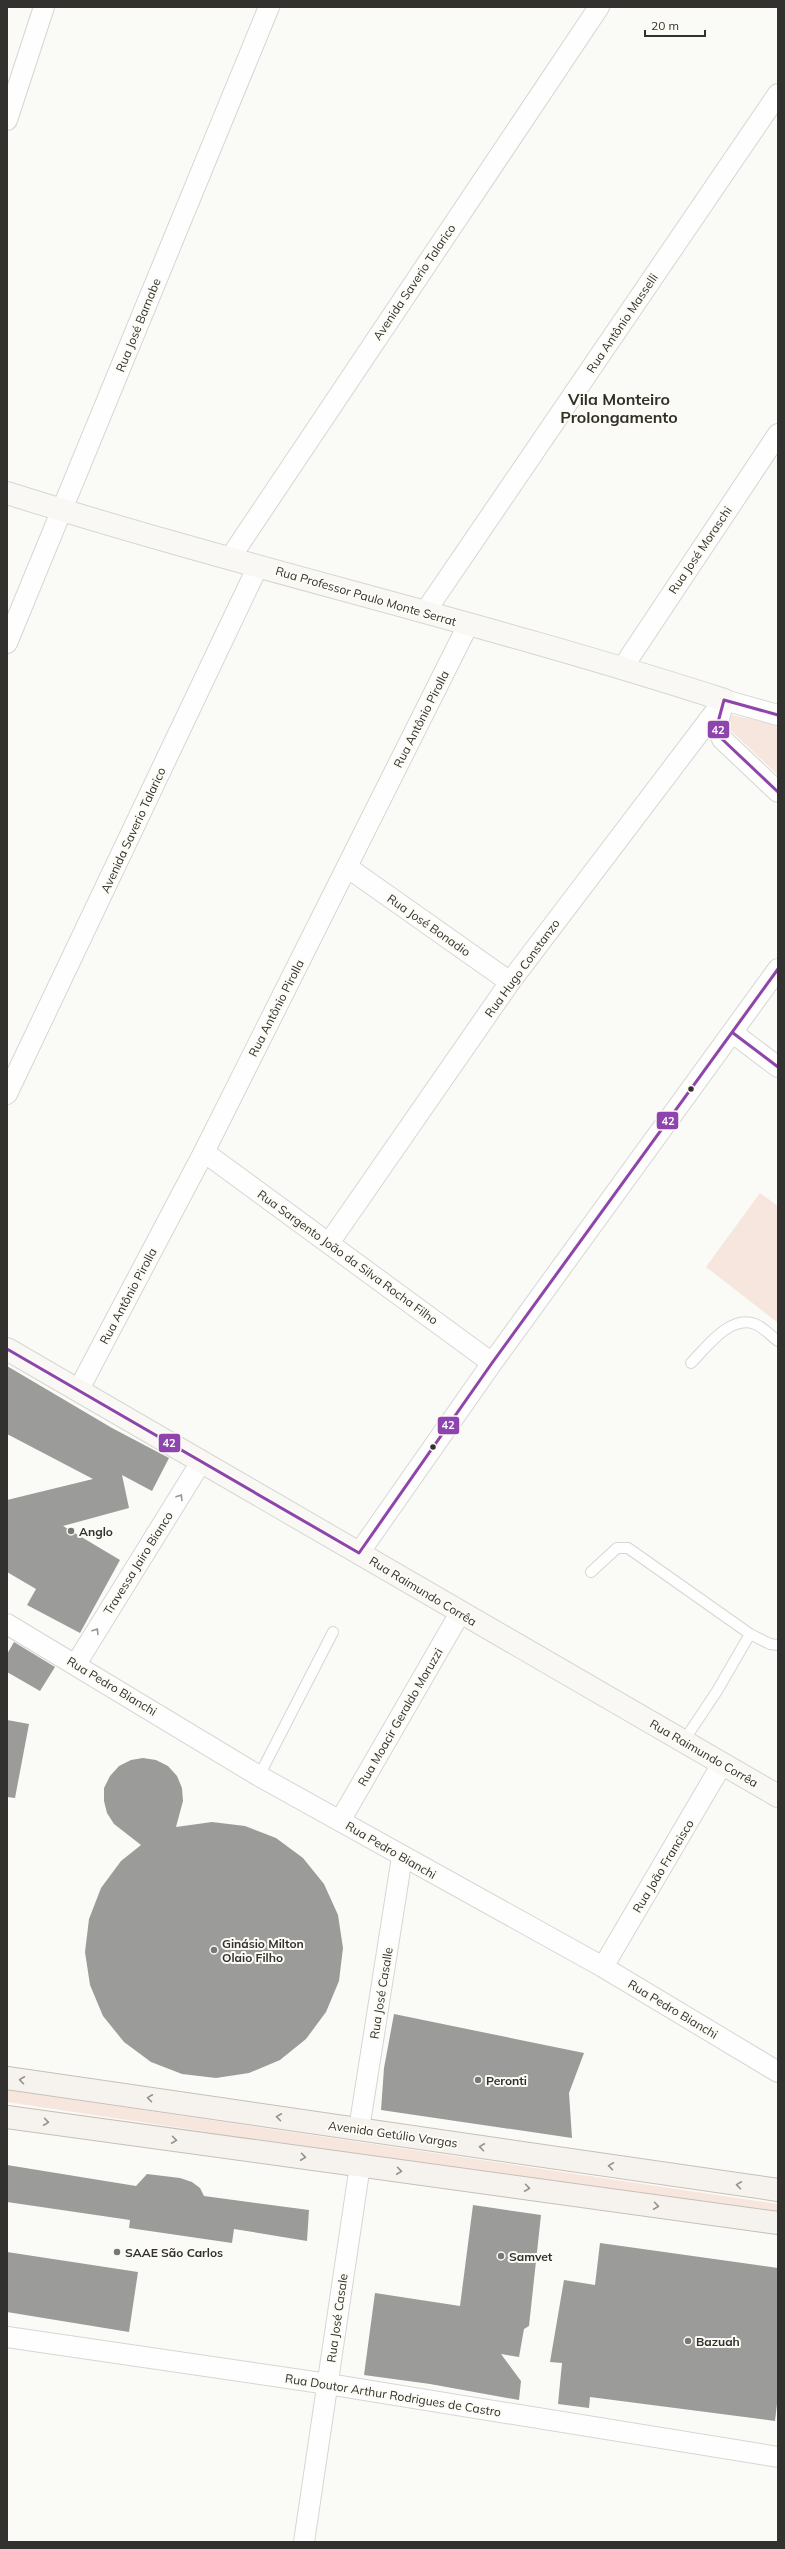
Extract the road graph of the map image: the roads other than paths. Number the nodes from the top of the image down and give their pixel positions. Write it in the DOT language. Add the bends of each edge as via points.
graph roads {
  1 [pos="44,7"];
  2 [pos="269,7"];
  3 [pos="599,7"];
  4 [pos="778,94"];
  5 [pos="7,120"];
  6 [pos="778,434"];
  7 [pos="7,493"];
  8 [pos="62,510"];
  9 [pos="230,558"];
  10 [pos="258,566"];
  11 [pos="425,612"];
  12 [pos="468,625"];
  13 [pos="7,643"];
  14 [pos="622,667"];
  15 [pos="724,700"];
  16 [pos="778,715"];
  17 [pos="778,792"];
  18 [pos="347,867"];
  19 [pos="778,970"];
  20 [pos="510,982"];
  21 [pos="733,1033"];
  22 [pos="778,1067"];
  23 [pos="7,1094"];
  24 [pos="204,1152"];
  25 [pos="329,1243"];
  26 [pos="778,1341"];
  27 [pos="7,1349"];
  28 [pos="492,1363"];
  29 [pos="691,1363"];
  30 [pos="79,1389"];
  31 [pos="201,1462"];
  32 [pos="359,1553"];
  33 [pos="592,1572"];
  34 [pos="460,1613"];
  35 [pos="7,1624"];
  36 [pos="333,1632"];
  37 [pos="750,1634"];
  38 [pos="778,1645"];
  39 [pos="76,1664"];
  40 [pos="683,1742"];
  41 [pos="722,1764"];
  42 [pos="259,1776"];
  43 [pos="778,1796"];
  44 [pos="340,1821"];
  45 [pos="402,1857"];
  46 [pos="603,1967"];
  47 [pos="778,2072"];
  48 [pos="7,2078"];
  49 [pos="7,2117"];
  50 [pos="359,2129"];
  51 [pos="360,2165"];
  52 [pos="778,2190"];
  53 [pos="778,2223"];
  54 [pos="7,2337"];
  55 [pos="328,2384"];
  56 [pos="778,2457"];
  57 [pos="304,2542"];
  1 -- 5 [label="street"];
  2 -- 8 [label="street, Rua José Barnabe"];
  3 -- 9 [label="street, Avenida Saverio Talarico"];
  4 -- 11 [label="street, Rua Antônio Masselli"];
  6 -- 14 [label="street, Rua José Moraschi"];
  7 -- 8 [label="main road, Rua Professor Paulo Monte Serrat"];
  8 -- 9 [label="main road, Rua Professor Paulo Monte Serrat"];
  8 -- 13 [label="street, Rua José Barnabe"];
  9 -- 10 [label="main road, Rua Professor Paulo Monte Serrat"];
  10 -- 11 [label="main road, Rua Professor Paulo Monte Serrat"];
  10 -- 23 [label="street, Avenida Saverio Talarico"];
  11 -- 12 [label="main road, Rua Professor Paulo Monte Serrat"];
  12 -- 14 [label="main road, Rua Professor Paulo Monte Serrat"];
  12 -- 18 [label="street, Rua Antônio Pirolla"];
  14 -- 15 [label="main road, Rua Professor Paulo Monte Serrat"];
  15 -- 16 [label="street"];
  15 -- 17 [label="street" via="717,726 722,739"];
  15 -- 20 [label="street, Rua Hugo Constanzo"];
  18 -- 20 [label="street, Rua José Bonadio"];
  18 -- 24 [label="street, Rua Antônio Pirolla"];
  19 -- 21 [label="street"];
  20 -- 25 [label="street, Rua Hugo Constanzo"];
  21 -- 22 [label="street"];
  21 -- 28 [label="street"];
  24 -- 25 [label="street, Rua Sargento João da Silva Rocha Filho"];
  24 -- 30 [label="street, Rua Antônio Pirolla"];
  25 -- 28 [label="street, Rua Sargento João da Silva Rocha Filho"];
  26 -- 29 [label="lane" via="755,1324 740,1323 727,1329"];
  27 -- 30 [label="main road, Rua Raimundo Corrêa"];
  28 -- 32 [label="street"];
  30 -- 31 [label="main road, Rua Raimundo Corrêa"];
  31 -- 32 [label="main road, Rua Raimundo Corrêa"];
  39 -- 31 [label="street, Travessa Jairo Bianco, one-way"];
  32 -- 34 [label="main road, Rua Raimundo Corrêa"];
  33 -- 37 [label="lane" via="617,1548 628,1548"];
  34 -- 40 [label="main road, Rua Raimundo Corrêa"];
  34 -- 44 [label="street, Rua Moacir Geraldo Moruzzi"];
  35 -- 39 [label="street, Rua Pedro Bianchi"];
  36 -- 42 [label="lane"];
  37 -- 38 [label="lane"];
  37 -- 40 [label="lane" via="717,1691"];
  39 -- 42 [label="street, Rua Pedro Bianchi"];
  40 -- 41 [label="main road, Rua Raimundo Corrêa"];
  41 -- 43 [label="main road, Rua Raimundo Corrêa"];
  41 -- 46 [label="street, Rua João Francisco"];
  42 -- 44 [label="street, Rua Pedro Bianchi"];
  44 -- 45 [label="street, Rua Pedro Bianchi"];
  45 -- 46 [label="street, Rua Pedro Bianchi"];
  45 -- 50 [label="street, Rua José Casalle"];
  46 -- 47 [label="street, Rua Pedro Bianchi"];
  50 -- 48 [label="main road, Avenida Getúlio Vargas, one-way"];
  49 -- 51 [label="main road, one-way"];
  52 -- 50 [label="main road, Avenida Getúlio Vargas, one-way"];
  51 -- 53 [label="main road, one-way"];
  51 -- 55 [label="street, Rua José Casale"];
  54 -- 55 [label="street, Rua Doutor Arthur Rodrigues de Castro"];
  55 -- 56 [label="street, Rua Doutor Arthur Rodrigues de Castro"];
  55 -- 57 [label="street, Rua José Casale"];
}
